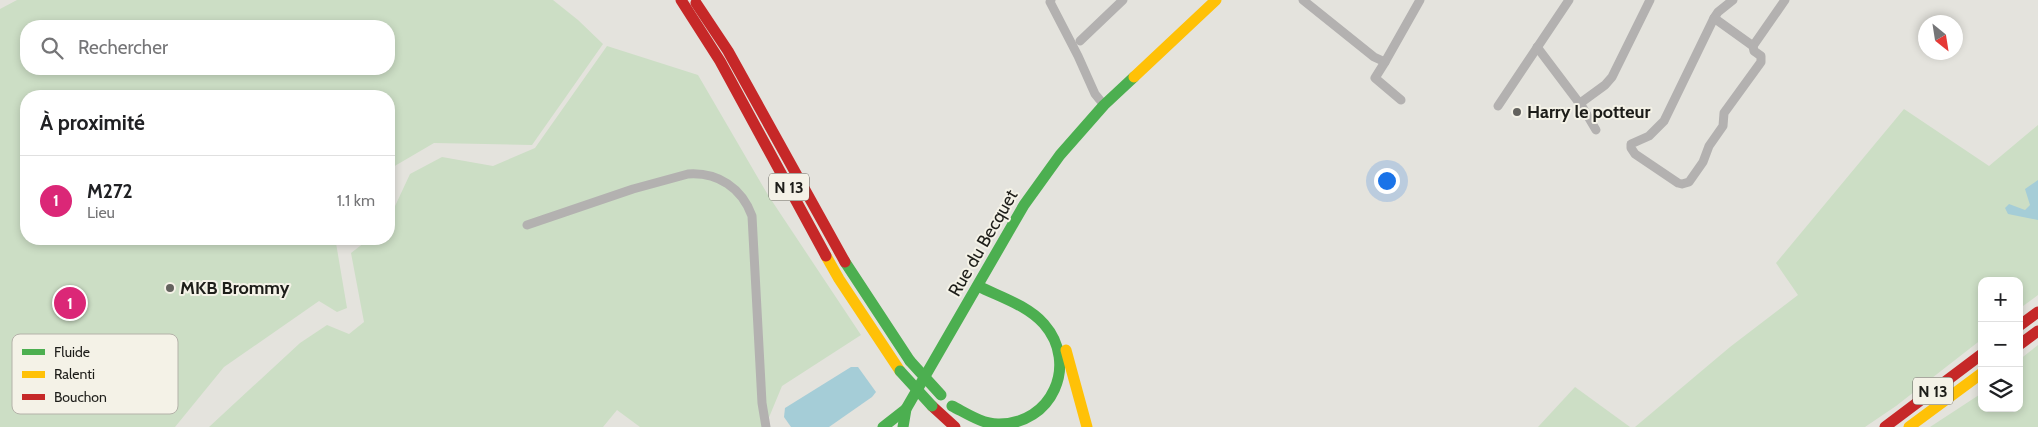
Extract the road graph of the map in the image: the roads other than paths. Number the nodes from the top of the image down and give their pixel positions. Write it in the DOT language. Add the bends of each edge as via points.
graph roads {
  1 [pos="680,0"];
  2 [pos="694,0"];
  3 [pos="1123,0"];
  4 [pos="1216,0"];
  5 [pos="1303,0"];
  6 [pos="1420,0"];
  7 [pos="1569,0"];
  8 [pos="1650,0"];
  9 [pos="1732,0"];
  10 [pos="1785,0"];
  11 [pos="1050,1"];
  12 [pos="1714,18"];
  13 [pos="1080,41"];
  14 [pos="1753,46"];
  15 [pos="1537,47"];
  16 [pos="1384,62"];
  17 [pos="1401,100"];
  18 [pos="1579,104"];
  19 [pos="1104,105"];
  20 [pos="1498,106"];
  21 [pos="1596,130"];
  22 [pos="527,225"];
  23 [pos="981,281"];
  24 [pos="2038,312"];
  25 [pos="2023,323"];
  26 [pos="2038,331"];
  27 [pos="2023,342"];
  28 [pos="1978,357"];
  29 [pos="1978,376"];
  30 [pos="952,406"];
  31 [pos="906,409"];
  32 [pos="766,427"];
  33 [pos="883,427"];
  34 [pos="903,427"];
  35 [pos="955,427"];
  36 [pos="975,427"];
  37 [pos="1086,427"];
  38 [pos="1885,427"];
  39 [pos="1909,427"];
  1 -- 35 [label="main road, N 13, bridge" via="720,62 839,279 900,371"];
  2 -- 30 [label="main road, N 13, bridge" via="728,51 850,272 910,360"];
  3 -- 13 [label="street"];
  4 -- 19 [label="main road, Rue du Becquet"];
  5 -- 16 [label="street"];
  6 -- 16 [label="street"];
  7 -- 15 [label="street"];
  8 -- 18 [label="street" via="1612,77"];
  9 -- 12 [label="street"];
  10 -- 14 [label="street"];
  11 -- 19 [label="street" via="1095,94"];
  12 -- 14 [label="street"];
  12 -- 14 [label="street" via="1664,121 1649,136 1631,144 1635,154 1674,181 1689,182 1723,126 1724,113 1761,62"];
  15 -- 18 [label="street"];
  15 -- 20 [label="street"];
  16 -- 17 [label="street" via="1375,78"];
  18 -- 21 [label="street"];
  19 -- 23 [label="main road, Rue du Becquet" via="1060,155 1024,206"];
  22 -- 32 [label="street" via="682,175 696,173 713,177 737,190 752,216"];
  23 -- 30 [label="main road" via="1033,314 1050,331 1060,356 1056,392 1046,405 1022,421 997,424"];
  23 -- 31 [label="main road, Rue du Becquet"];
  23 -- 37 [label="main road" via="1044,314 1059,332"];
  24 -- 25 [label="main road"];
  26 -- 27 [label="main road"];
  28 -- 38 [label="main road, N 13"];
  29 -- 39 [label="main road, N 13"];
  30 -- 36 [label="main road, N 13"];
  31 -- 33 [label="main road, Rue du Becquet"];
  31 -- 34 [label="main road, Rue du Becquet"];
}
